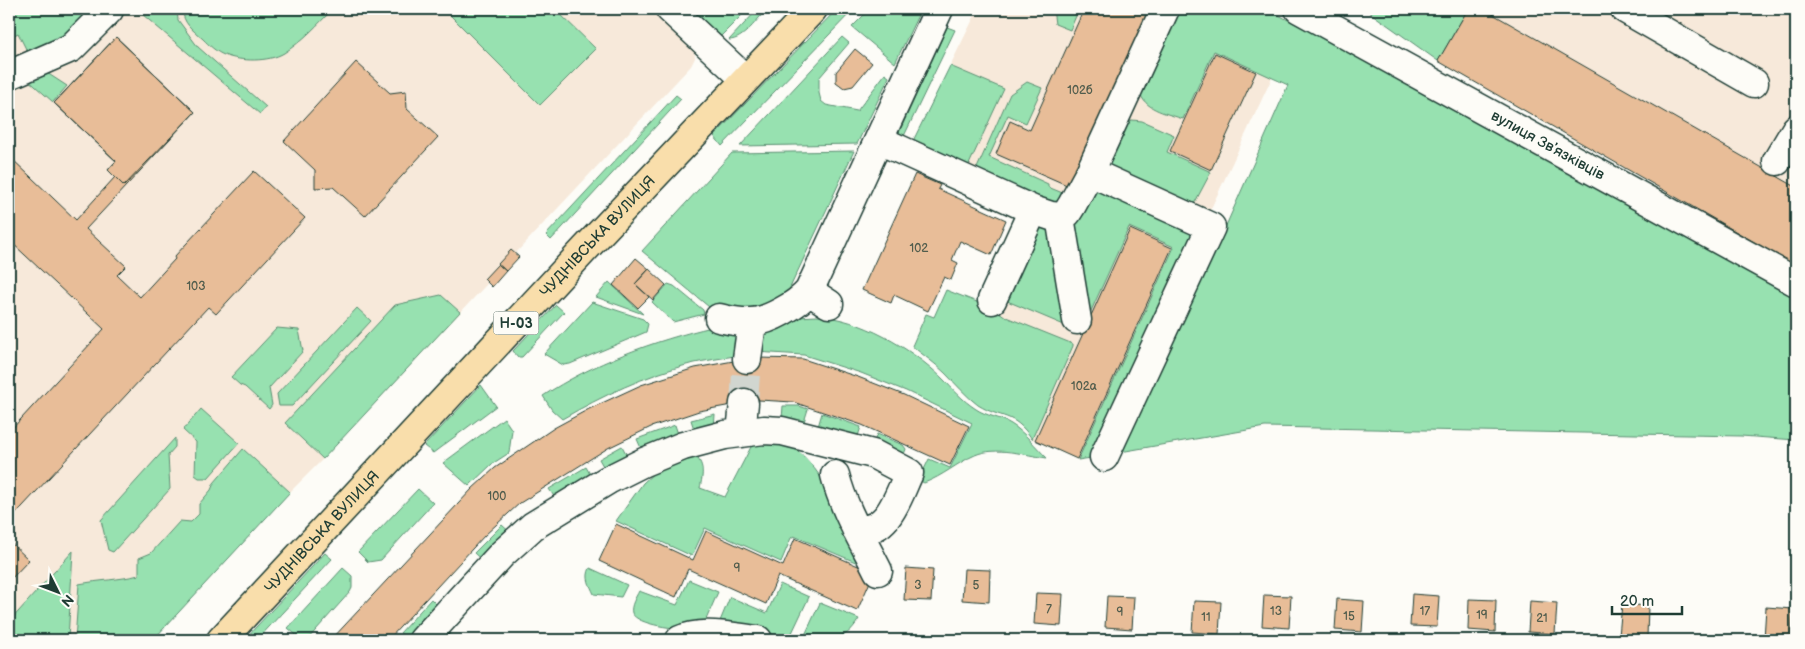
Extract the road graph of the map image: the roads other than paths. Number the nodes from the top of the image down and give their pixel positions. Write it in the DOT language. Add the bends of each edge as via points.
graph roads {
  1 [pos="670,9"];
  2 [pos="790,9"];
  3 [pos="813,9"];
  4 [pos="940,9"];
  5 [pos="1165,9"];
  6 [pos="1299,9"];
  7 [pos="1625,9"];
  8 [pos="109,10"];
  9 [pos="739,74"];
  10 [pos="9,76"];
  11 [pos="1754,83"];
  12 [pos="1796,129"];
  13 [pos="879,140"];
  14 [pos="1777,161"];
  15 [pos="1090,172"];
  16 [pos="1033,210"];
  17 [pos="1060,217"];
  18 [pos="1796,282"];
  19 [pos="992,300"];
  20 [pos="719,318"];
  21 [pos="1077,320"];
  22 [pos="752,322"];
  23 [pos="747,359"];
  24 [pos="744,403"];
  25 [pos="741,433"];
  26 [pos="1104,457"];
  27 [pos="835,475"];
  28 [pos="856,529"];
  29 [pos="878,571"];
  30 [pos="200,640"];
  31 [pos="221,640"];
  32 [pos="423,640"];
  33 [pos="680,640"];
  34 [pos="758,640"];
  1 -- 9 [label="street"];
  2 -- 9 [label="main road, ЧУДНІВСЬКА ВУЛИЦЯ / Н-03"];
  3 -- 9 [label="main road, ЧУДНІВСЬКА ВУЛИЦЯ / Н-03"];
  4 -- 13 [label="street"];
  5 -- 15 [label="street"];
  6 -- 18 [label="street, вулиця Звʼязківців"];
  7 -- 11 [label="street"];
  8 -- 10 [label="street" via="71,48"];
  9 -- 30 [label="main road, ЧУДНІВСЬКА ВУЛИЦЯ / Н-03"];
  9 -- 31 [label="main road, ЧУДНІВСЬКА ВУЛИЦЯ / Н-03" via="592,242"];
  12 -- 14 [label="street"];
  13 -- 16 [label="street"];
  13 -- 22 [label="street" via="819,298"];
  15 -- 17 [label="street" via="1067,213"];
  15 -- 26 [label="street" via="1211,226"];
  16 -- 17 [label="street"];
  16 -- 19 [label="street"];
  17 -- 21 [label="street"];
  20 -- 22 [label="street"];
  22 -- 23 [label="street"];
  24 -- 25 [label="street"];
  25 -- 28 [label="street" via="782,431 873,454 909,473 890,515 874,528 866,531"];
  25 -- 32 [label="street" via="683,446 644,462 555,511 518,538"];
  27 -- 28 [label="street" via="840,495"];
  28 -- 29 [label="street"];
  33 -- 34 [label="street" via="698,635"];
}
